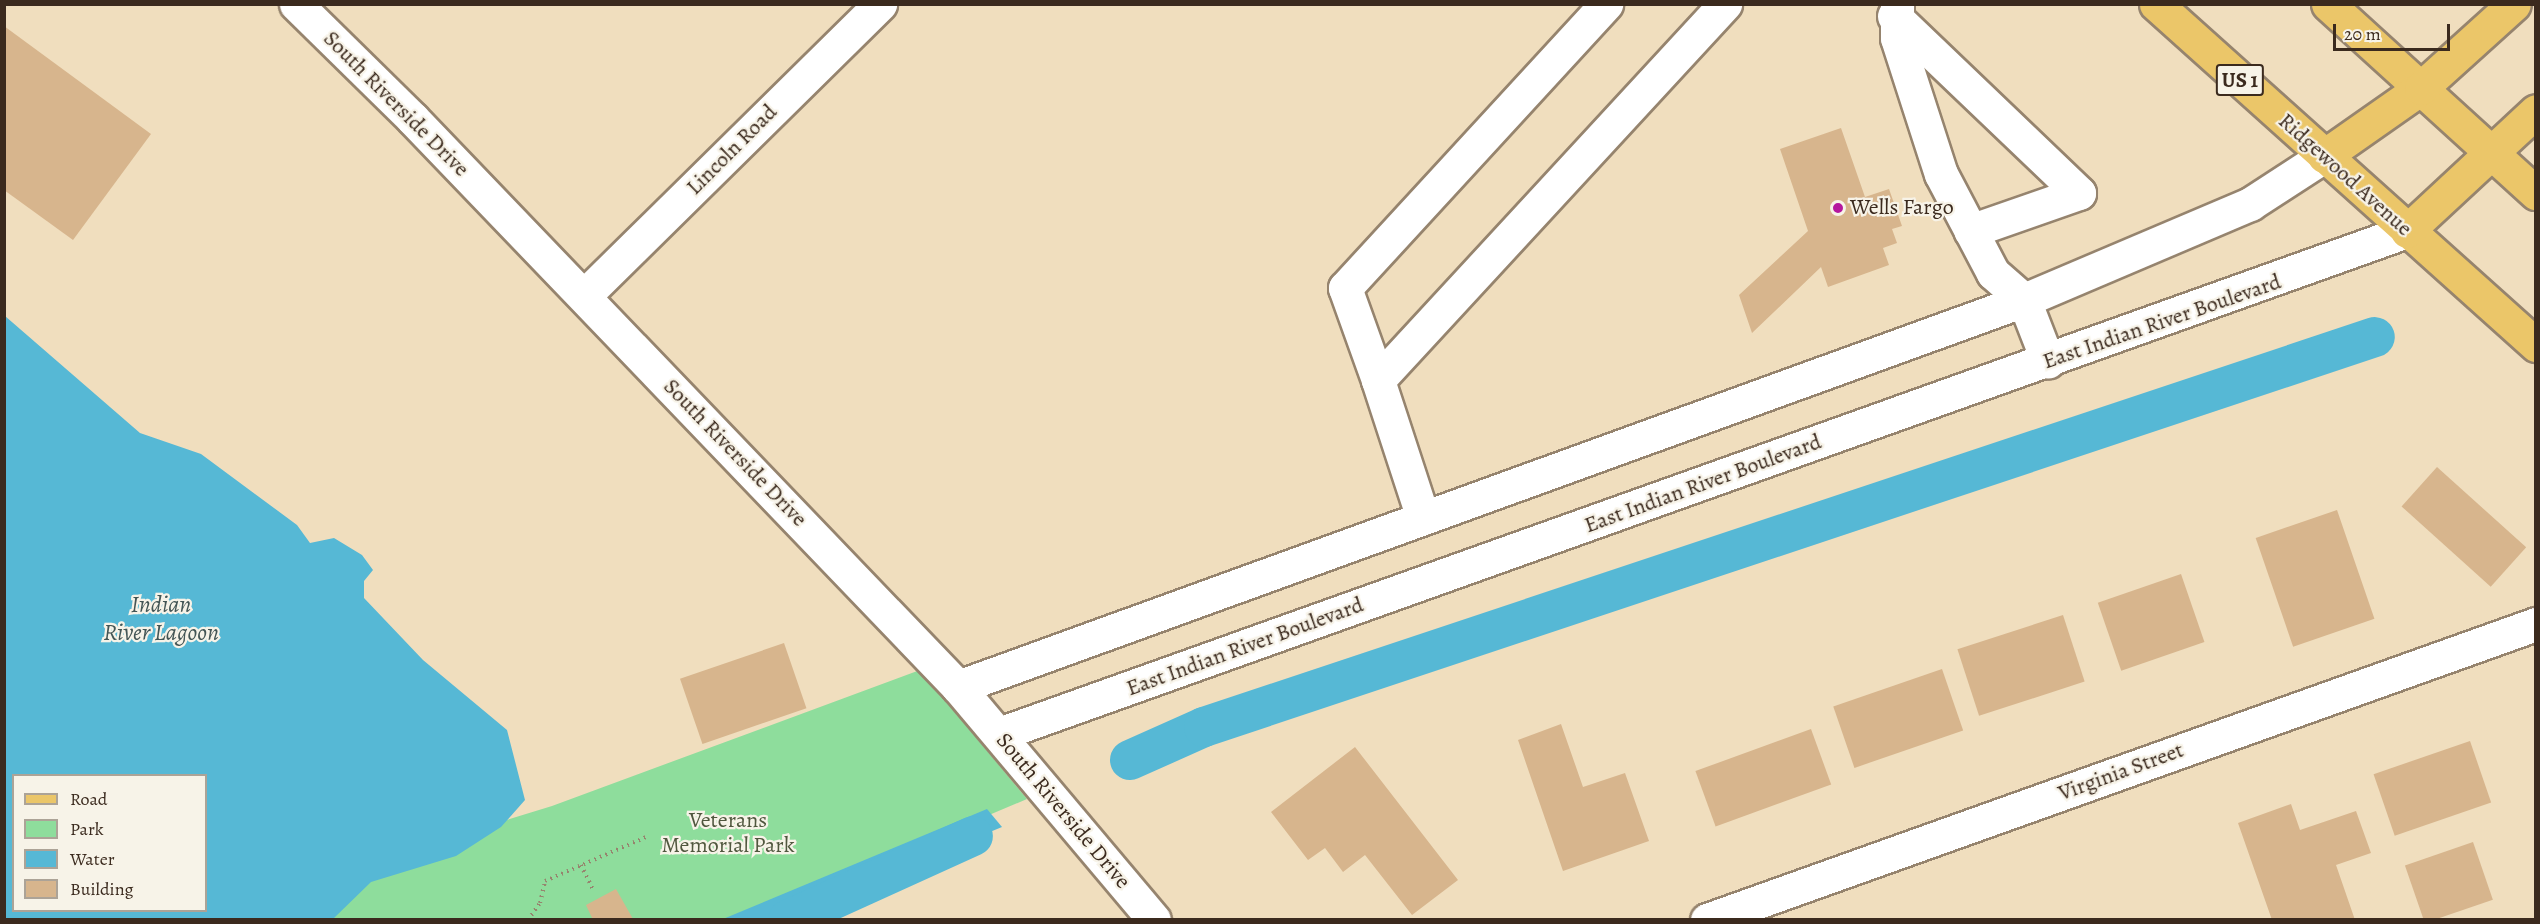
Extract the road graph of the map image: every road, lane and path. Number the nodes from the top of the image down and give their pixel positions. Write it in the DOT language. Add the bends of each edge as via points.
graph roads {
  1 [pos="296,4"];
  2 [pos="880,4"];
  3 [pos="1606,4"];
  4 [pos="1725,4"];
  5 [pos="2156,4"];
  6 [pos="2328,4"];
  7 [pos="2514,4"];
  8 [pos="1895,10"];
  9 [pos="2421,88"];
  10 [pos="2535,111"];
  11 [pos="2494,155"];
  12 [pos="2324,156"];
  13 [pos="2535,193"];
  14 [pos="1970,231"];
  15 [pos="2407,231"];
  16 [pos="584,296"];
  17 [pos="2024,300"];
  18 [pos="2535,345"];
  19 [pos="2048,362"];
  20 [pos="1378,380"];
  21 [pos="1423,518"];
  22 [pos="2535,624"];
  23 [pos="958,687"];
  24 [pos="999,734"];
  25 [pos="646,837"];
  26 [pos="581,865"];
  27 [pos="593,890"];
  28 [pos="528,920"];
  29 [pos="1154,920"];
  30 [pos="1707,920"];
  1 -- 16 [label="street, South Riverside Drive"];
  2 -- 16 [label="street, Lincoln Road"];
  3 -- 20 [label="street" via="1345,288"];
  4 -- 20 [label="street"];
  5 -- 12 [label="main road, Ridgewood Avenue / US 1"];
  6 -- 9 [label="main road"];
  7 -- 9 [label="main road"];
  8 -- 14 [label="street" via="1941,174"];
  8 -- 14 [label="street" via="2079,193"];
  9 -- 11 [label="main road"];
  9 -- 12 [label="main road"];
  10 -- 11 [label="main road"];
  11 -- 13 [label="main road"];
  11 -- 15 [label="main road"];
  12 -- 15 [label="main road, Ridgewood Avenue / US 1"];
  12 -- 17 [label="street" via="2240,208"];
  14 -- 17 [label="street" via="1993,273"];
  15 -- 18 [label="main road, Ridgewood Avenue / US 1"];
  15 -- 19 [label="street, East Indian River Boulevard"];
  16 -- 23 [label="street, South Riverside Drive"];
  17 -- 19 [label="street"];
  17 -- 21 [label="street"];
  19 -- 24 [label="street, East Indian River Boulevard"];
  20 -- 21 [label="street"];
  21 -- 23 [label="street"];
  22 -- 30 [label="street, Virginia Street"];
  23 -- 24 [label="street, South Riverside Drive"];
  24 -- 29 [label="street, South Riverside Drive"];
  25 -- 26 [label="path"];
  26 -- 27 [label="path"];
  26 -- 28 [label="path" via="545,881 540,903"];
}
